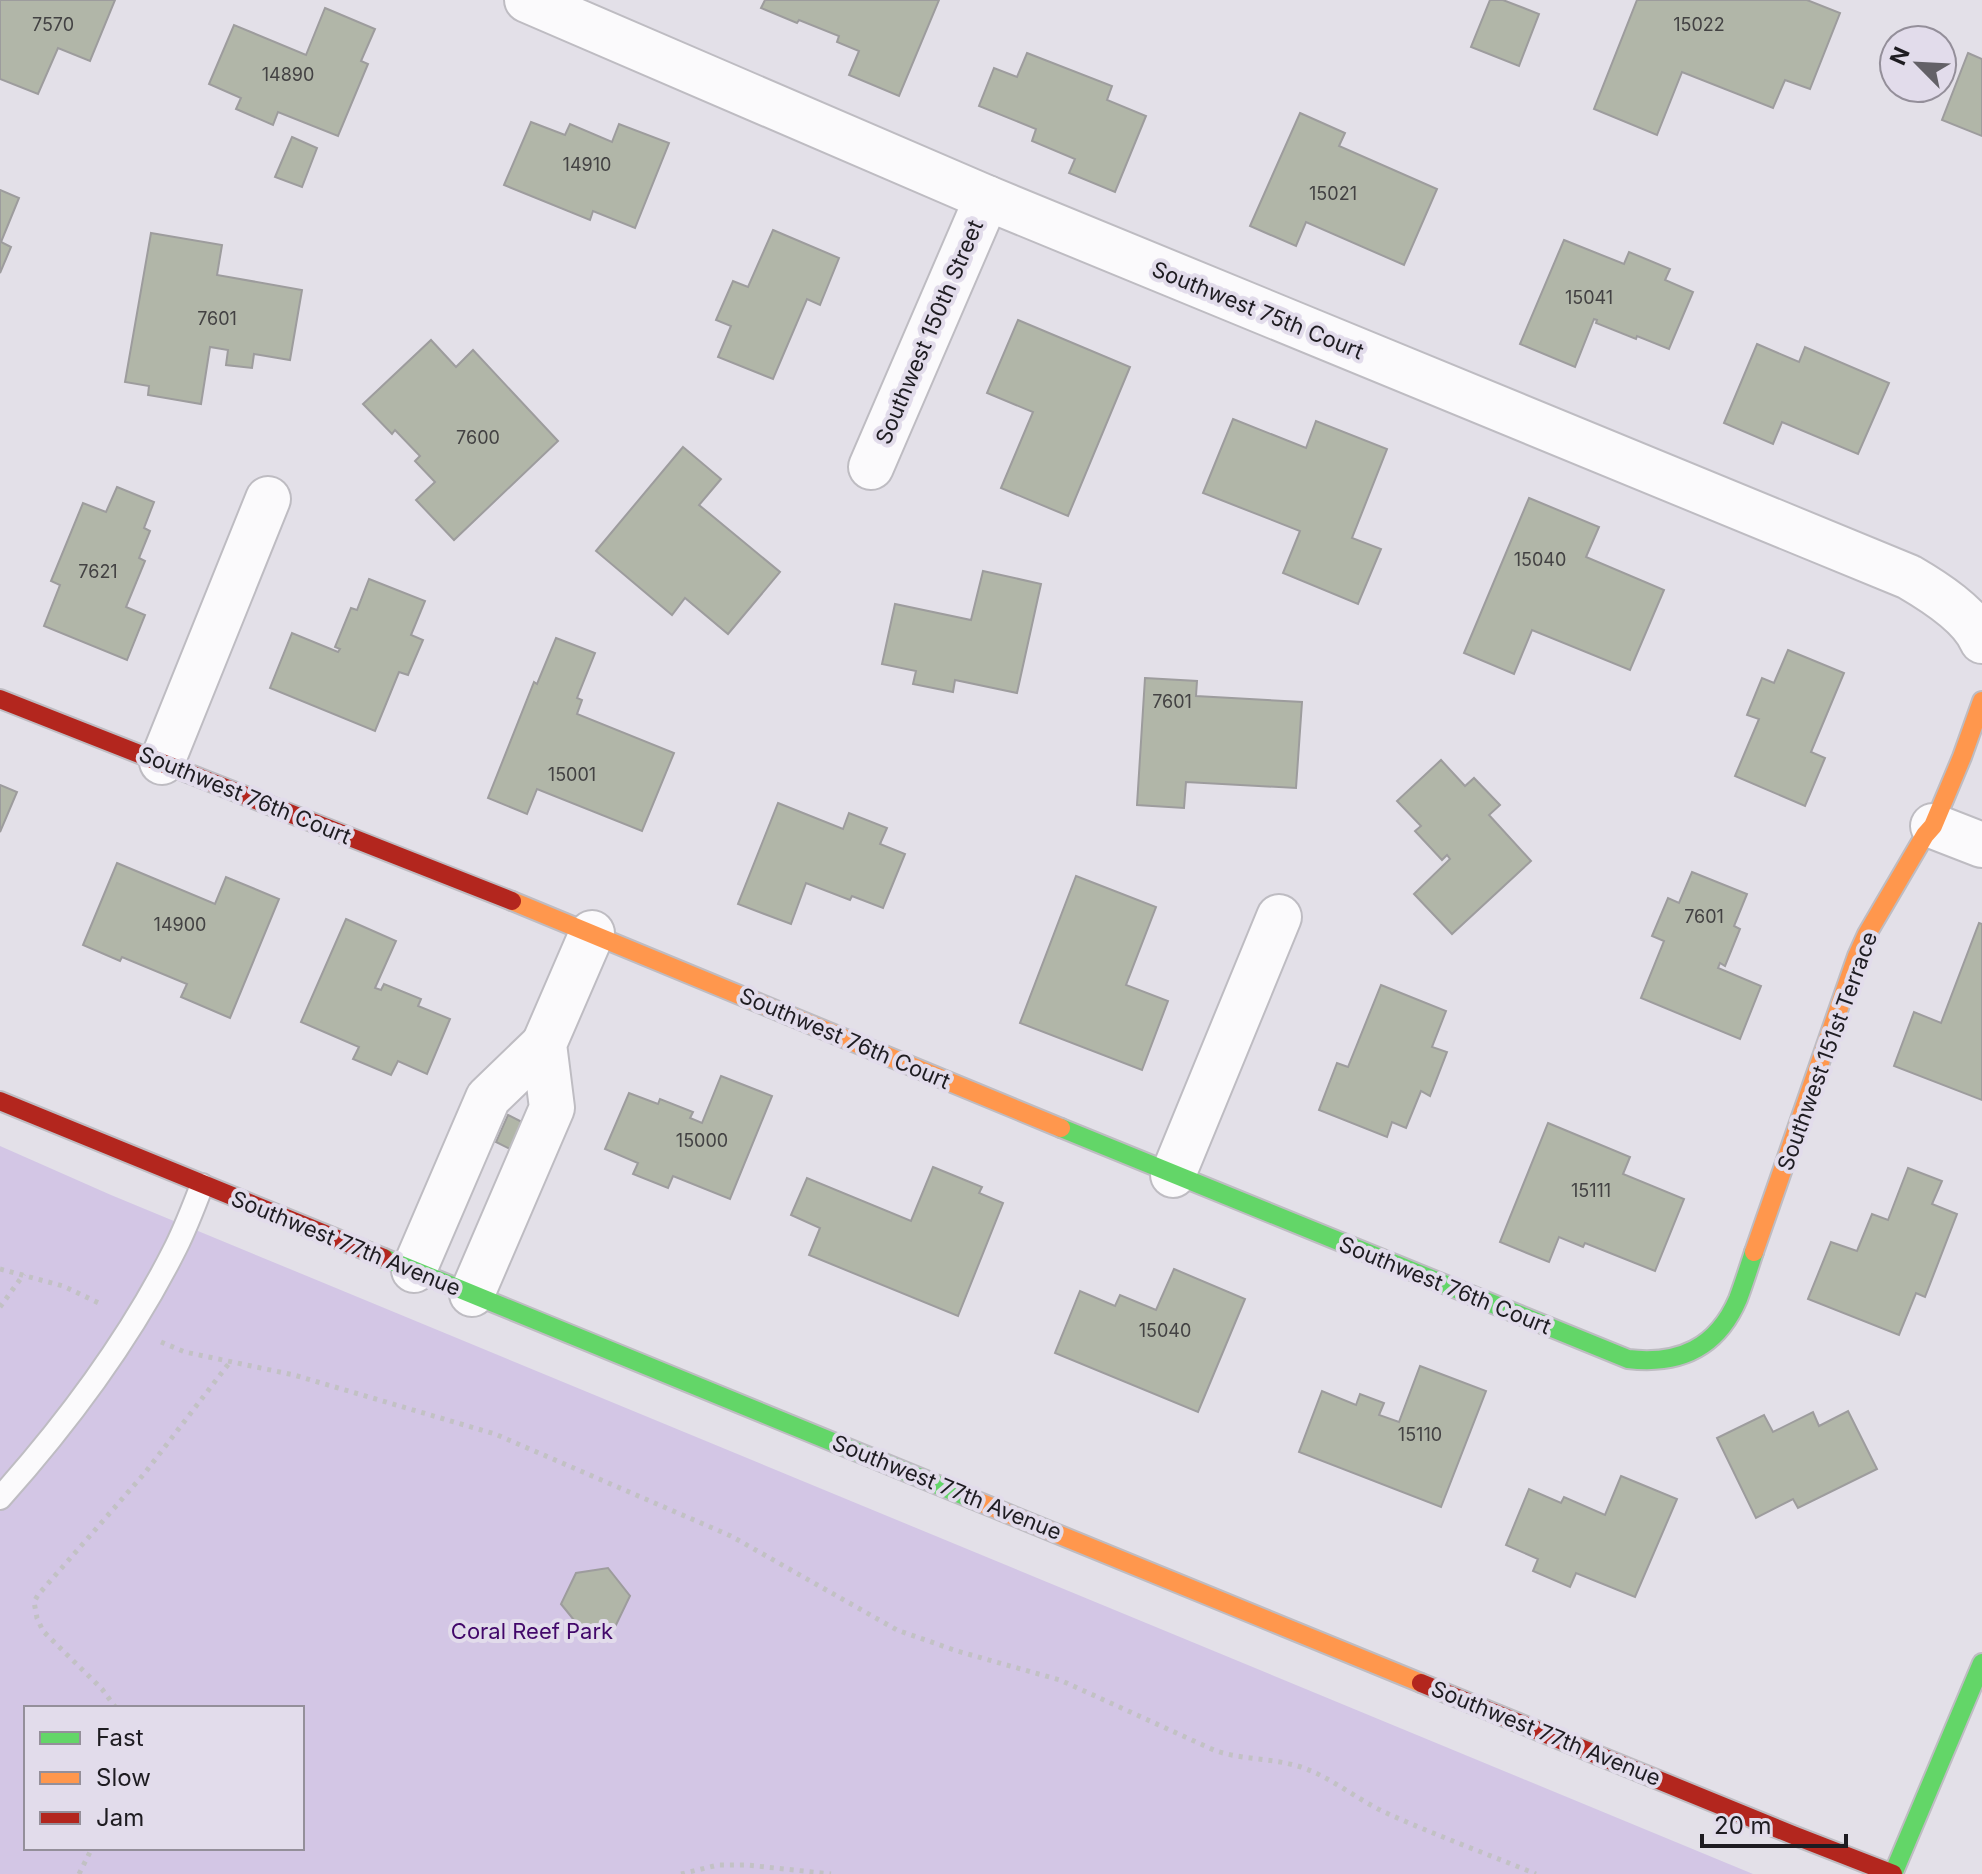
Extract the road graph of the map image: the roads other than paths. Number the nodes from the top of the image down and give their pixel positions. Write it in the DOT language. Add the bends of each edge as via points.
graph roads {
  1 [pos="527,0"];
  2 [pos="987,198"];
  3 [pos="871,467"];
  4 [pos="268,499"];
  5 [pos="1980,637"];
  6 [pos="0,699"];
  7 [pos="1982,701"];
  8 [pos="162,762"];
  9 [pos="1933,826"];
  10 [pos="1982,845"];
  11 [pos="1279,917"];
  12 [pos="592,933"];
  13 [pos="544,1044"];
  14 [pos="0,1101"];
  15 [pos="1173,1175"];
  16 [pos="202,1185"];
  17 [pos="414,1270"];
  18 [pos="472,1294"];
  19 [pos="1691,1353"];
  20 [pos="0,1498"];
  21 [pos="1982,1663"];
  22 [pos="1893,1874"];
  1 -- 2 [label="street, Southwest 75th Court"];
  2 -- 3 [label="street, Southwest 150th Street"];
  2 -- 5 [label="street, Southwest 75th Court" via="1909,577 1936,593"];
  4 -- 8 [label="street"];
  6 -- 8 [label="street, Southwest 76th Court"];
  7 -- 9 [label="street, Southwest 151st Terrace"];
  8 -- 12 [label="street, Southwest 76th Court"];
  9 -- 10 [label="street"];
  9 -- 19 [label="street, Southwest 151st Terrace" via="1857,956 1737,1301 1716,1333"];
  11 -- 15 [label="street"];
  12 -- 13 [label="street"];
  12 -- 15 [label="street, Southwest 76th Court"];
  13 -- 17 [label="street" via="488,1098"];
  13 -- 18 [label="street" via="552,1108"];
  14 -- 16 [label="street, Southwest 77th Avenue"];
  15 -- 19 [label="street, Southwest 76th Court" via="1628,1359 1662,1361"];
  16 -- 17 [label="street, Southwest 77th Avenue"];
  16 -- 20 [label="lane" via="178,1244 133,1324 78,1405"];
  17 -- 18 [label="street, Southwest 77th Avenue"];
  18 -- 22 [label="street, Southwest 77th Avenue"];
  21 -- 22 [label="street"];
}
